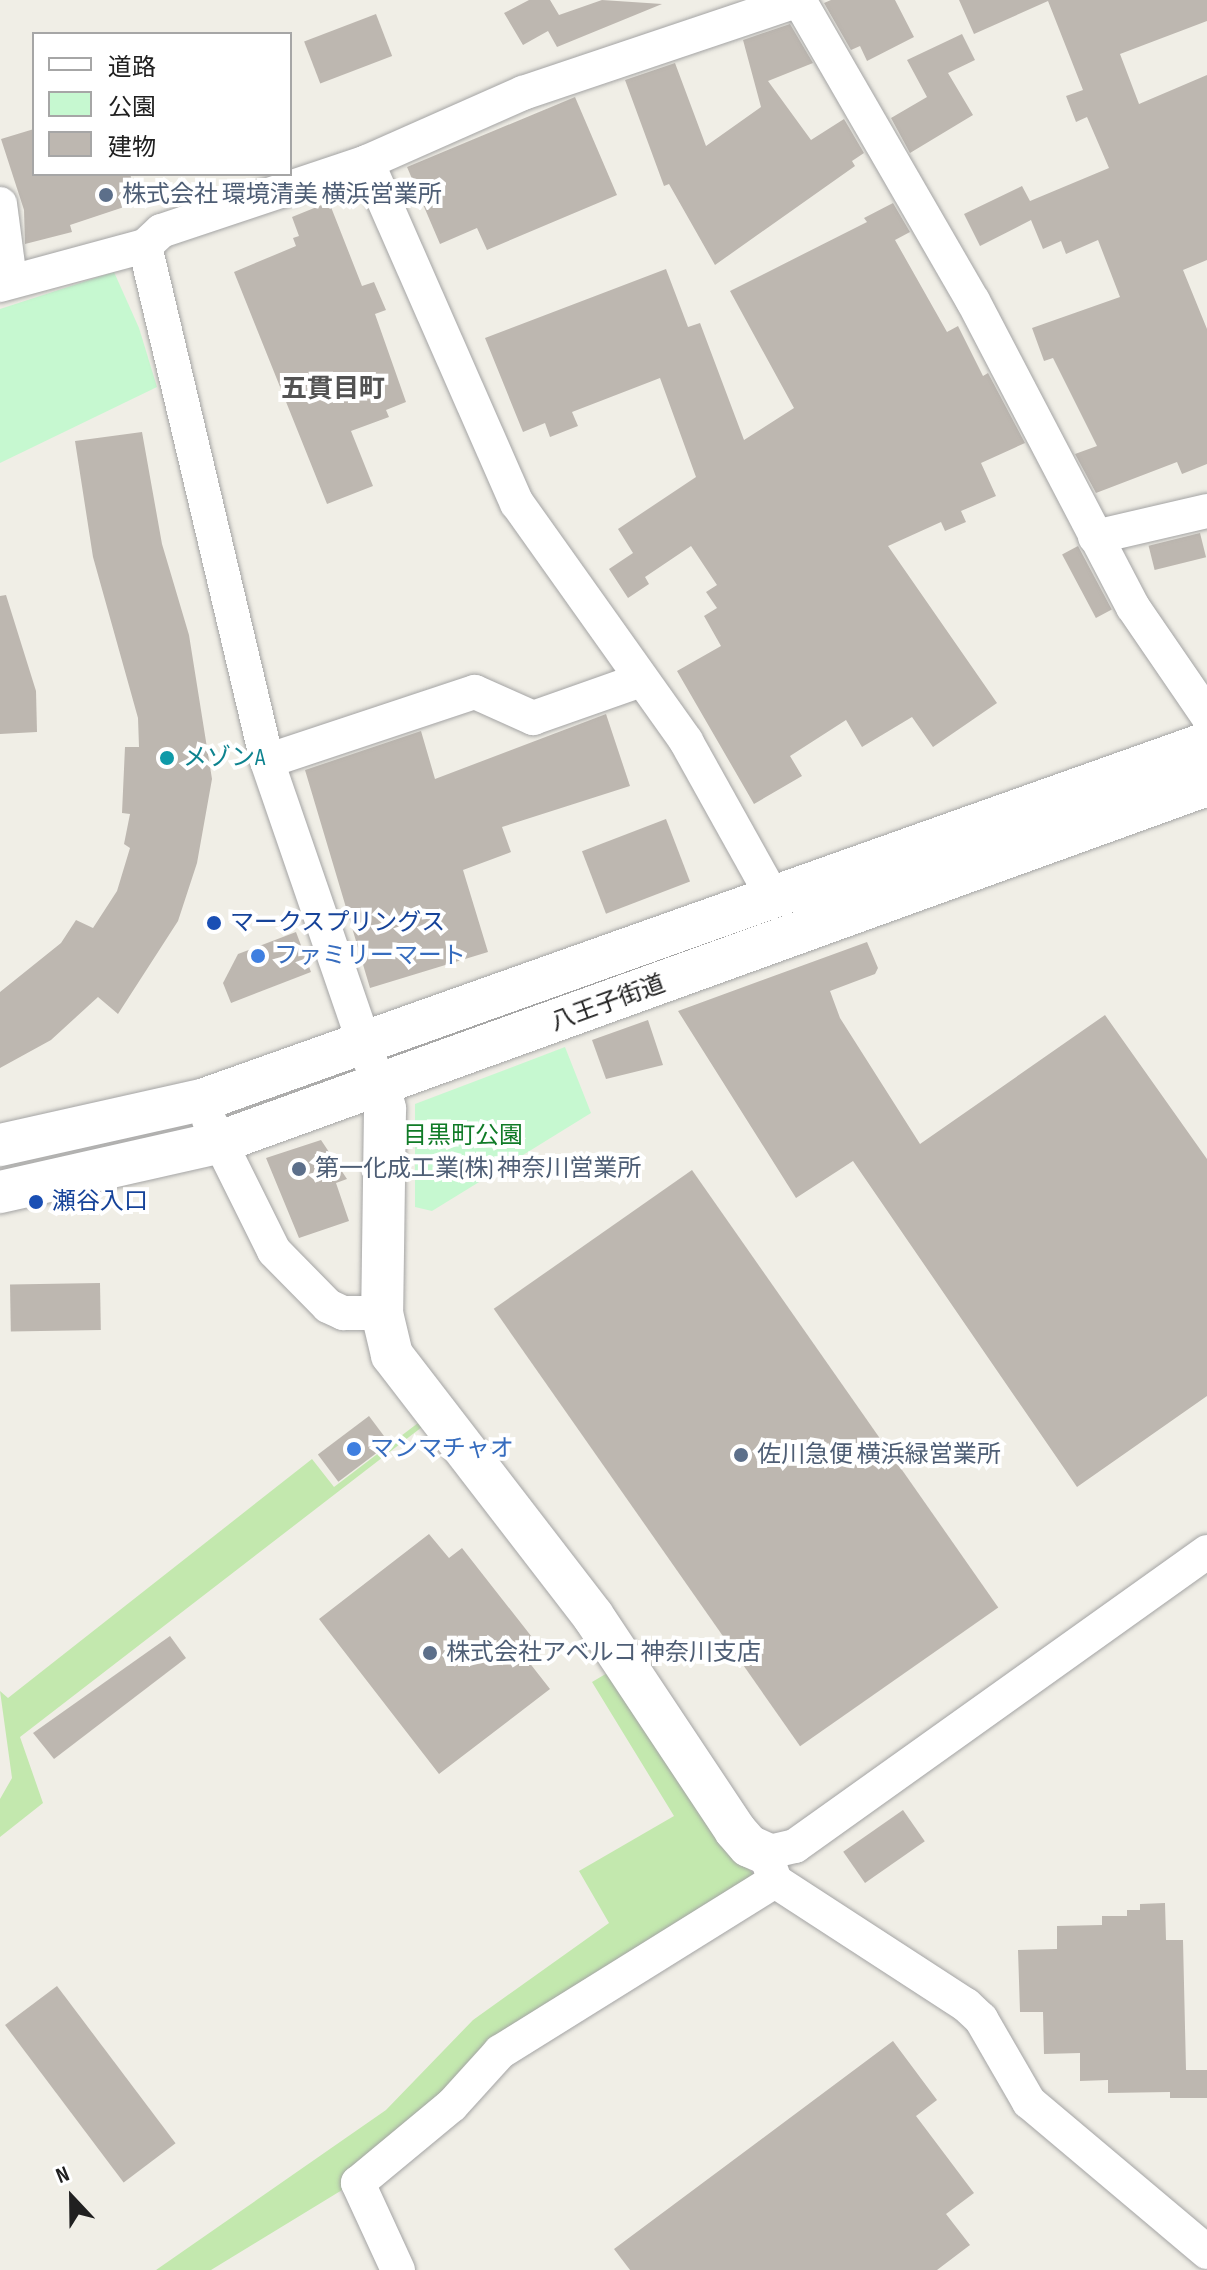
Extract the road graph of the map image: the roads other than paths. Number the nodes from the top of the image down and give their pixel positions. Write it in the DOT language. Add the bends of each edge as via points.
graph roads {
  1 [pos="799,0"];
  2 [pos="367,162"];
  3 [pos="0,204"];
  4 [pos="145,246"];
  5 [pos="5,283"];
  6 [pos="1207,511"];
  7 [pos="1095,537"];
  8 [pos="641,680"];
  9 [pos="1207,715"];
  10 [pos="1207,743"];
  11 [pos="267,761"];
  12 [pos="1207,785"];
  13 [pos="773,897"];
  14 [pos="364,1044"];
  15 [pos="379,1086"];
  16 [pos="202,1100"];
  17 [pos="217,1143"];
  18 [pos="0,1145"];
  19 [pos="0,1192"];
  20 [pos="382,1313"];
  21 [pos="1207,1552"];
  22 [pos="770,1867"];
  23 [pos="1207,2252"];
  24 [pos="398,2270"];
  1 -- 2 [label="street" via="523,93"];
  1 -- 7 [label="street" via="973,301"];
  2 -- 4 [label="street" via="161,231"];
  2 -- 8 [label="street" via="517,503"];
  3 -- 5 [label="street"];
  4 -- 5 [label="street"];
  4 -- 11 [label="street"];
  6 -- 7 [label="street"];
  7 -- 9 [label="street" via="1133,607"];
  8 -- 11 [label="street" via="533,718 475,692"];
  8 -- 13 [label="street" via="693,753"];
  10 -- 13 [label="street, 八王子街道"];
  11 -- 14 [label="street"];
  12 -- 15 [label="street, 八王子街道"];
  13 -- 14 [label="street, 八王子街道"];
  14 -- 15 [label="street"];
  14 -- 16 [label="street, 八王子街道"];
  15 -- 17 [label="street, 八王子街道"];
  15 -- 20 [label="street" via="385,1109"];
  16 -- 17 [label="street"];
  16 -- 18 [label="street, 八王子街道"];
  17 -- 19 [label="street, 八王子街道"];
  17 -- 20 [label="street" via="274,1251 328,1306 343,1313"];
  20 -- 22 [label="street" via="392,1355 593,1616 735,1830"];
  21 -- 22 [label="street"];
  22 -- 23 [label="street" via="966,2005 981,2019 1029,2102 1106,2172 1186,2229"];
  22 -- 24 [label="street" via="500,2052 452,2105 358,2183"];
}
